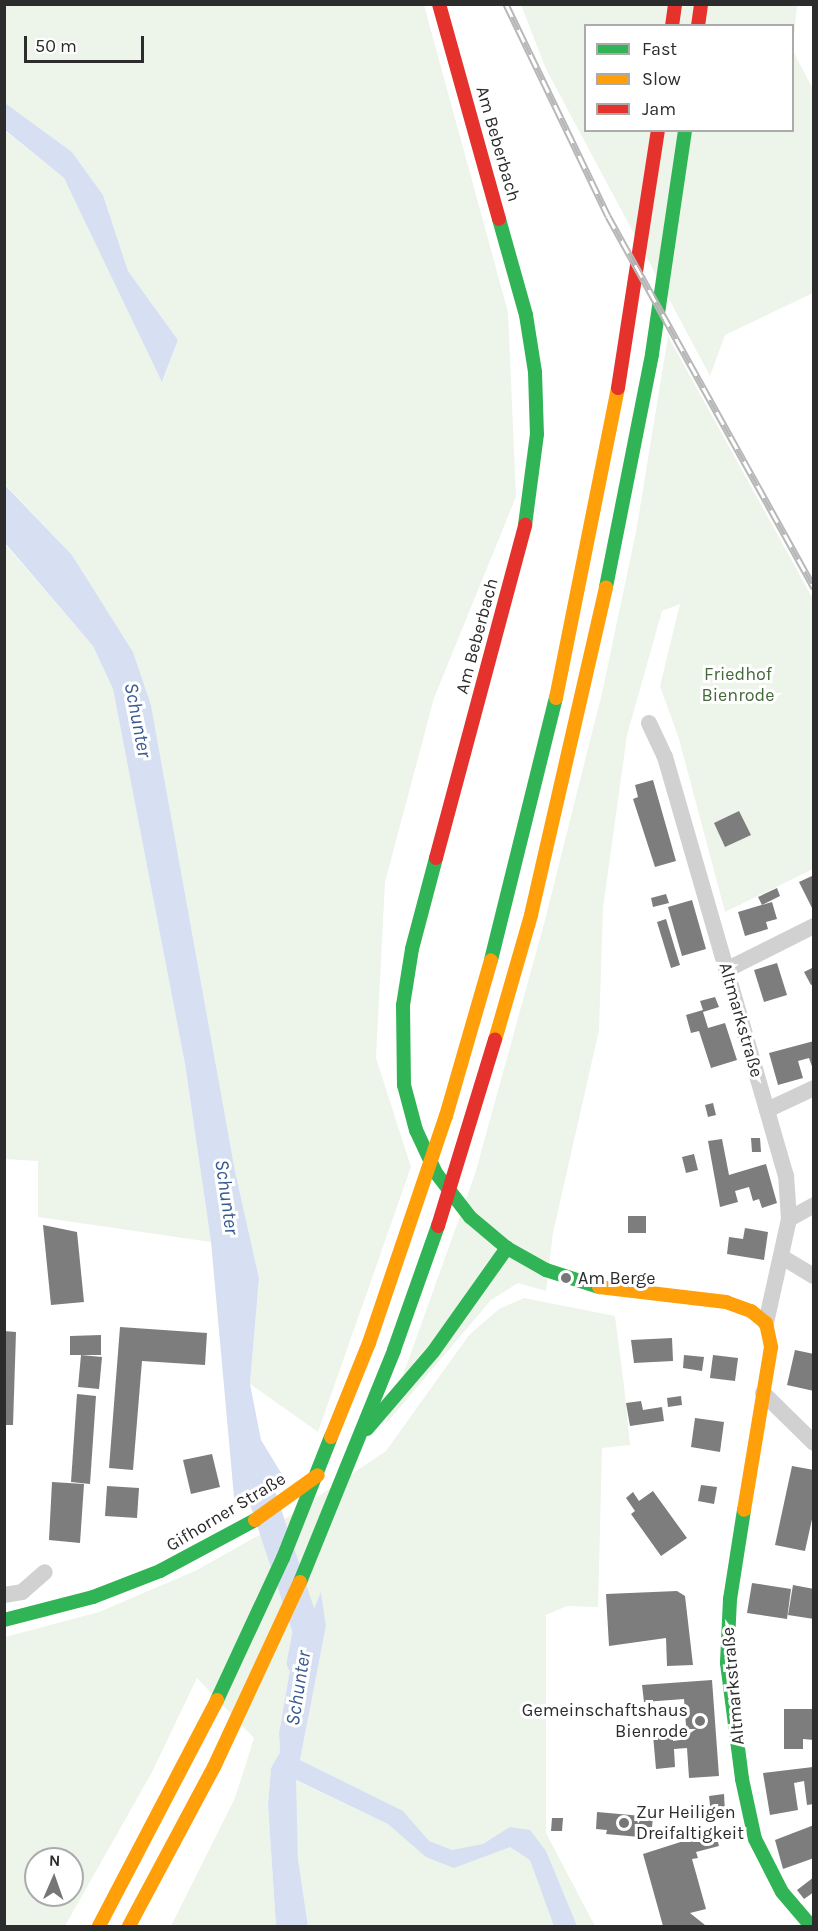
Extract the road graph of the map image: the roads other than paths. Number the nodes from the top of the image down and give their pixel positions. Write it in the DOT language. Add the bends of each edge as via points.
graph roads {
  1 [pos="439,4"];
  2 [pos="675,4"];
  3 [pos="701,4"];
  4 [pos="672,24"];
  5 [pos="698,24"];
  6 [pos="658,132"];
  7 [pos="685,132"];
  8 [pos="649,723"];
  9 [pos="813,926"];
  10 [pos="726,970"];
  11 [pos="813,1088"];
  12 [pos="767,1110"];
  13 [pos="813,1205"];
  14 [pos="789,1220"];
  15 [pos="507,1248"];
  16 [pos="782,1257"];
  17 [pos="813,1276"];
  18 [pos="766,1323"];
  19 [pos="763,1393"];
  20 [pos="813,1443"];
  21 [pos="45,1572"];
  22 [pos="4,1595"];
  23 [pos="4,1620"];
  24 [pos="214,1767"];
  25 [pos="183,1857"];
  26 [pos="99,1926"];
  27 [pos="129,1926"];
  28 [pos="811,1926"];
  1 -- 15 [label="main road, Am Beberbach" via="524,305 535,372 537,434 524,533 412,949 403,1005 401,1061 416,1131 436,1173 465,1212"];
  2 -- 4 [label="main road"];
  3 -- 5 [label="main road"];
  6 -- 26 [label="main road" via="632,317 550,728 505,911 446,1116 369,1343 314,1483 209,1717"];
  7 -- 24 [label="main road" via="652,354 576,731 531,915 460,1164 339,1492 276,1638"];
  8 -- 10 [label="street, Altmarkstraße" via="665,757"];
  9 -- 10 [label="street"];
  10 -- 12 [label="street, Altmarkstraße"];
  11 -- 12 [label="street"];
  12 -- 14 [label="street, Altmarkstraße" via="786,1176"];
  13 -- 14 [label="street"];
  14 -- 16 [label="street, Altmarkstraße"];
  15 -- 18 [label="main road" via="546,1270 581,1283 635,1294 726,1302 751,1311"];
  15 -- 23 [label="main road, Gifhorner Straße" via="433,1353 333,1462 285,1499 225,1537 127,1584"];
  16 -- 17 [label="street"];
  16 -- 18 [label="street, Altmarkstraße"];
  18 -- 19 [label="main road, Altmarkstraße" via="771,1347"];
  19 -- 20 [label="street"];
  19 -- 28 [label="main road, Altmarkstraße" via="731,1593 728,1663 742,1779 755,1839 782,1892"];
  21 -- 22 [label="street" via="22,1592"];
  24 -- 25 [label="main road"];
  24 -- 27 [label="main road"];
}
